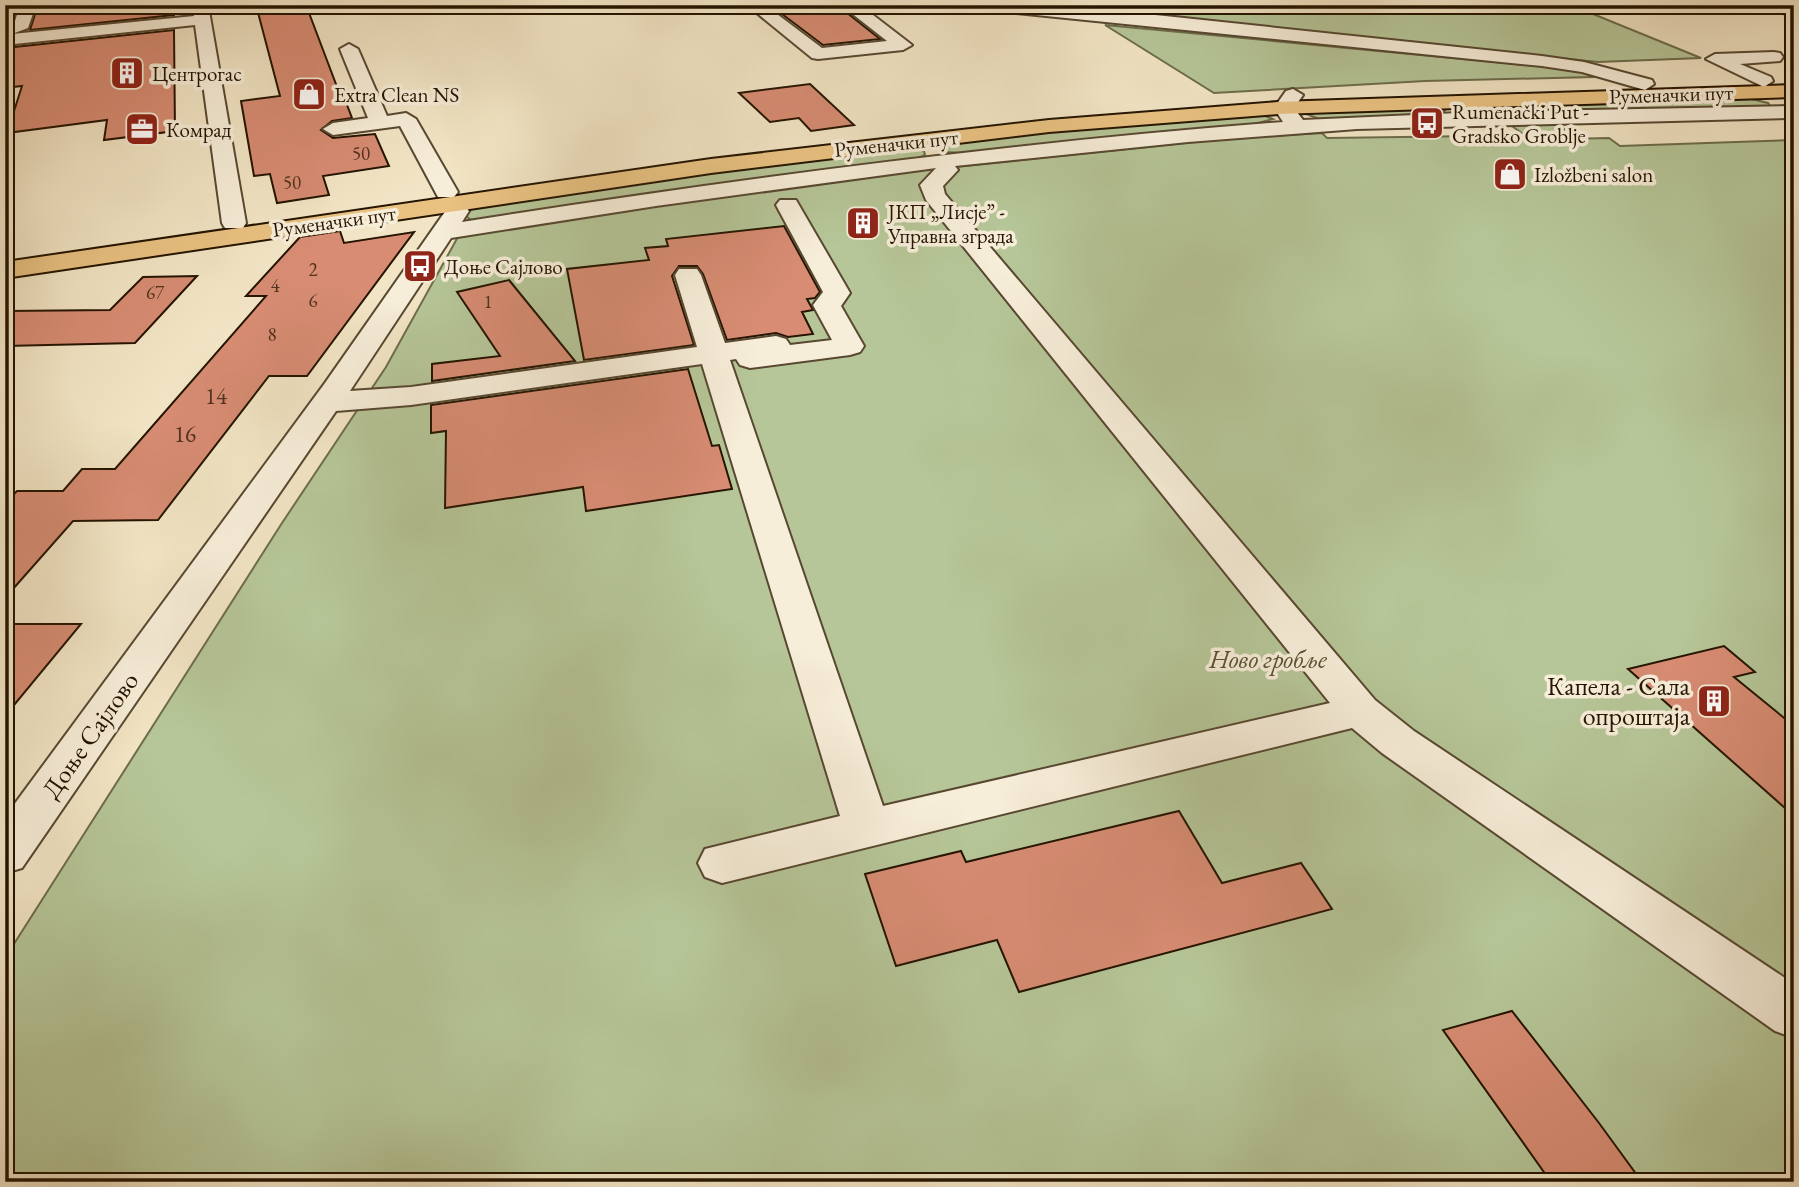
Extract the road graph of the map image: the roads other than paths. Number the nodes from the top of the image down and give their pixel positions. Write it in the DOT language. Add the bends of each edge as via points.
graph roads {
  1 [pos="29,5"];
  2 [pos="755,5"];
  3 [pos="849,5"];
  4 [pos="986,5"];
  5 [pos="1776,5"];
  6 [pos="1794,12"];
  7 [pos="196,13"];
  8 [pos="5,31"];
  9 [pos="5,40"];
  10 [pos="349,49"];
  11 [pos="1774,57"];
  12 [pos="1794,81"];
  13 [pos="1645,84"];
  14 [pos="1758,85"];
  15 [pos="1794,91"];
  16 [pos="1445,101"];
  17 [pos="1292,110"];
  18 [pos="1793,117"];
  19 [pos="1468,120"];
  20 [pos="380,122"];
  21 [pos="333,129"];
  22 [pos="1571,131"];
  23 [pos="928,183"];
  24 [pos="788,205"];
  25 [pos="451,209"];
  26 [pos="724,212"];
  27 [pos="660,220"];
  28 [pos="234,223"];
  29 [pos="5,255"];
  30 [pos="5,270"];
  31 [pos="688,275"];
  32 [pos="776,345"];
  33 [pos="715,359"];
  34 [pos="327,402"];
  35 [pos="1360,711"];
  36 [pos="867,828"];
  37 [pos="5,854"];
  38 [pos="722,863"];
  39 [pos="1794,1014"];
  1 -- 8 [label="street" via="22,24"];
  2 -- 3 [label="street" via="818,54 903,45"];
  4 -- 13 [label="street" via="1542,61"];
  5 -- 6 [label="street"];
  7 -- 9 [label="street"];
  7 -- 28 [label="street"];
  10 -- 20 [label="street"];
  11 -- 14 [label="street" via="1714,59"];
  12 -- 14 [label="main road, Руменачки пут"];
  13 -- 14 [label="main road, Руменачки пут"];
  13 -- 17 [label="main road, Руменачки пут"];
  14 -- 15 [label="main road, Руменачки пут"];
  14 -- 16 [label="main road, Руменачки пут"];
  14 -- 18 [label="street"];
  16 -- 17 [label="main road, Руменачки пут"];
  16 -- 19 [label="street"];
  17 -- 19 [label="street"];
  17 -- 25 [label="main road, Руменачки пут" via="1049,126 844,149"];
  17 -- 25 [label="street" via="1166,137 880,167 661,197"];
  18 -- 19 [label="street"];
  18 -- 22 [label="street"];
  20 -- 21 [label="street"];
  20 -- 25 [label="street" via="406,119"];
  23 -- 35 [label="street"];
  24 -- 33 [label="street" via="837,293 827,305 850,346"];
  25 -- 28 [label="main road, Руменачки пут"];
  25 -- 30 [label="main road, Руменачки пут"];
  25 -- 34 [label="street, Доње Сајлово"];
  26 -- 27 [label="street"];
  28 -- 29 [label="main road, Руменачки пут"];
  31 -- 33 [label="street"];
  32 -- 33 [label="street"];
  33 -- 34 [label="street"];
  33 -- 36 [label="street"];
  34 -- 37 [label="street, Доње Сајлово"];
  35 -- 36 [label="street"];
  35 -- 39 [label="street" via="1398,742"];
  36 -- 38 [label="street"];
}
